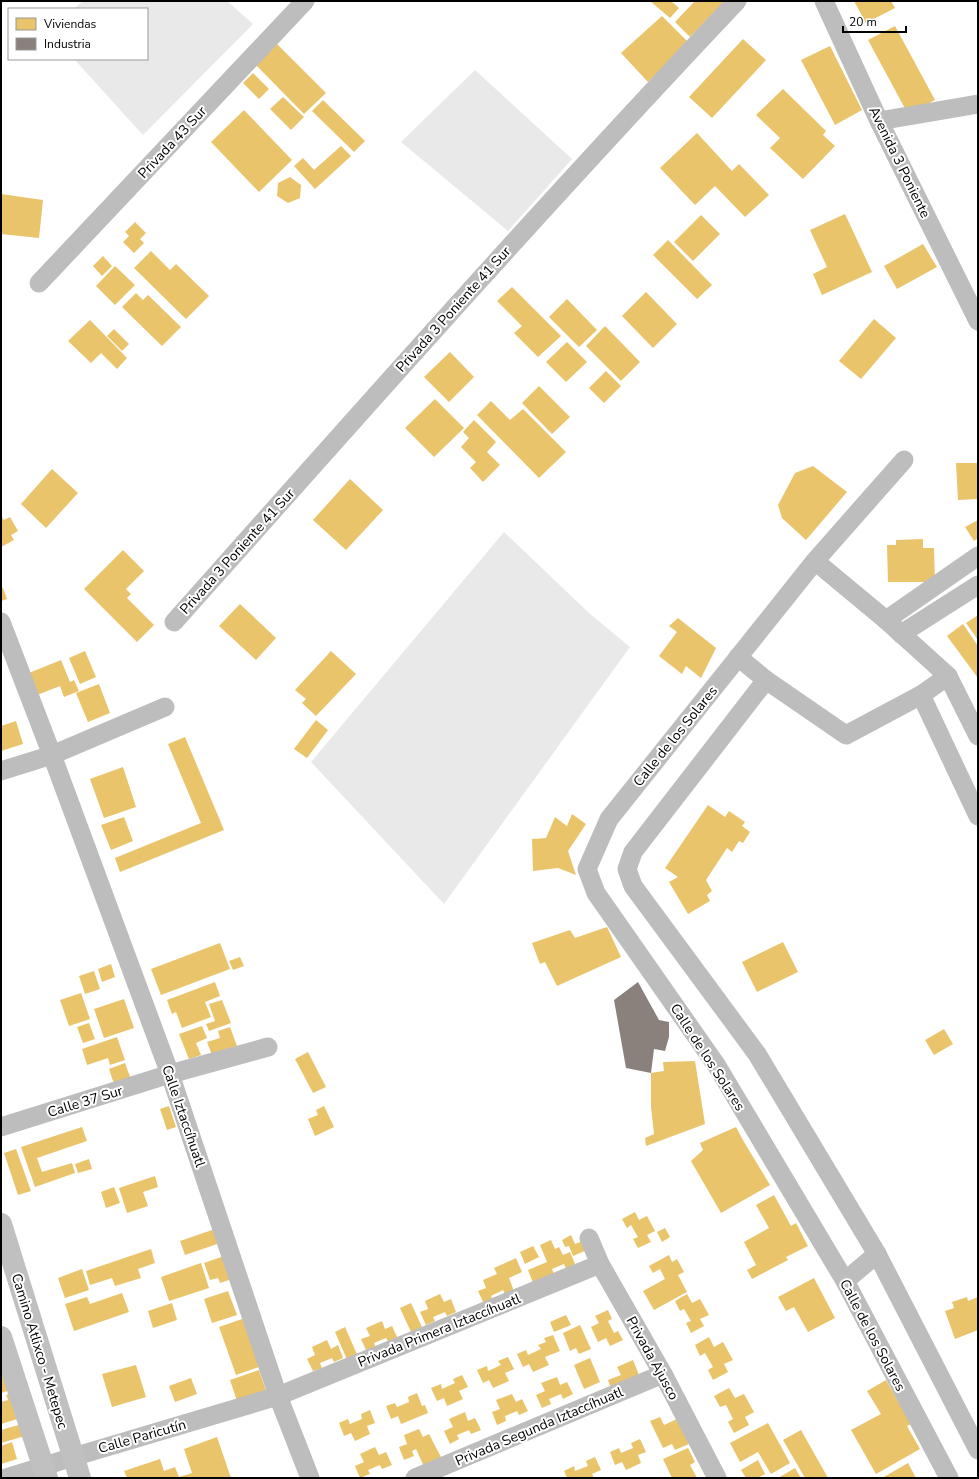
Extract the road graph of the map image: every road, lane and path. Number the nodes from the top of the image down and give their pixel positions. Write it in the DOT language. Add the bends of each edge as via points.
graph roads {
  1 [pos="305,1"];
  2 [pos="737,1"];
  3 [pos="824,1"];
  4 [pos="978,104"];
  5 [pos="879,121"];
  6 [pos="39,283"];
  7 [pos="978,321"];
  8 [pos="904,460"];
  9 [pos="978,556"];
  10 [pos="815,561"];
  11 [pos="978,585"];
  12 [pos="886,620"];
  13 [pos="1,622"];
  14 [pos="174,622"];
  15 [pos="901,634"];
  16 [pos="738,656"];
  17 [pos="948,676"];
  18 [pos="766,680"];
  19 [pos="921,695"];
  20 [pos="165,707"];
  21 [pos="978,736"];
  22 [pos="52,755"];
  23 [pos="1,771"];
  24 [pos="978,816"];
  25 [pos="268,1047"];
  26 [pos="170,1074"];
  27 [pos="1,1127"];
  28 [pos="1,1224"];
  29 [pos="589,1238"];
  30 [pos="877,1254"];
  31 [pos="600,1264"];
  32 [pos="845,1282"];
  33 [pos="1,1337"];
  34 [pos="663,1374"];
  35 [pos="278,1396"];
  36 [pos="978,1450"];
  37 [pos="73,1456"];
  38 [pos="45,1472"];
  39 [pos="6,1478"];
  40 [pos="80,1478"];
  41 [pos="310,1478"];
  42 [pos="415,1478"];
  43 [pos="717,1478"];
  44 [pos="949,1478"];
  1 -- 6 [label="street, Privada 43 Sur"];
  2 -- 14 [label="street, Privada 3 Poniente 41 Sur" via="431,332"];
  3 -- 5 [label="street, Avenida 3 Poniente"];
  4 -- 5 [label="street"];
  5 -- 7 [label="street, Avenida 3 Poniente"];
  8 -- 10 [label="street, Calle de los Solares"];
  9 -- 12 [label="street"];
  10 -- 12 [label="street"];
  10 -- 16 [label="street, Calle de los Solares"];
  11 -- 15 [label="street"];
  12 -- 15 [label="street"];
  13 -- 22 [label="street, Calle Iztaccíhuatl"];
  15 -- 17 [label="street"];
  16 -- 18 [label="street"];
  16 -- 32 [label="street, Calle de los Solares" via="609,819 587,868 596,893 717,1066"];
  17 -- 19 [label="street"];
  17 -- 21 [label="street"];
  18 -- 19 [label="street" via="846,735"];
  18 -- 30 [label="street" via="633,852 627,869 633,886 757,1054"];
  19 -- 24 [label="street"];
  20 -- 22 [label="street"];
  22 -- 23 [label="street"];
  22 -- 26 [label="street, Calle Iztaccíhuatl"];
  25 -- 26 [label="street, Calle 37 Sur"];
  26 -- 27 [label="street, Calle 37 Sur"];
  26 -- 35 [label="street, Calle Iztaccíhuatl"];
  28 -- 37 [label="main road, Camino Atlixco - Metepec"];
  29 -- 31 [label="street, Privada Ajusco"];
  30 -- 32 [label="street"];
  30 -- 36 [label="street"];
  31 -- 34 [label="street, Privada Ajusco"];
  31 -- 35 [label="street, Privada Primera Iztaccíhuatl"];
  32 -- 44 [label="street, Calle de los Solares"];
  33 -- 38 [label="main road"];
  34 -- 42 [label="street, Privada Segunda Iztaccíhuatl"];
  34 -- 43 [label="street, Privada Ajusco"];
  35 -- 37 [label="street, Calle Paricutín"];
  35 -- 41 [label="street, Calle Iztaccíhuatl"];
  37 -- 38 [label="street, Calle Paricutín"];
  37 -- 40 [label="main road, Camino Atlixco - Metepec"];
  38 -- 39 [label="street, Calle Paricutín"];
}
